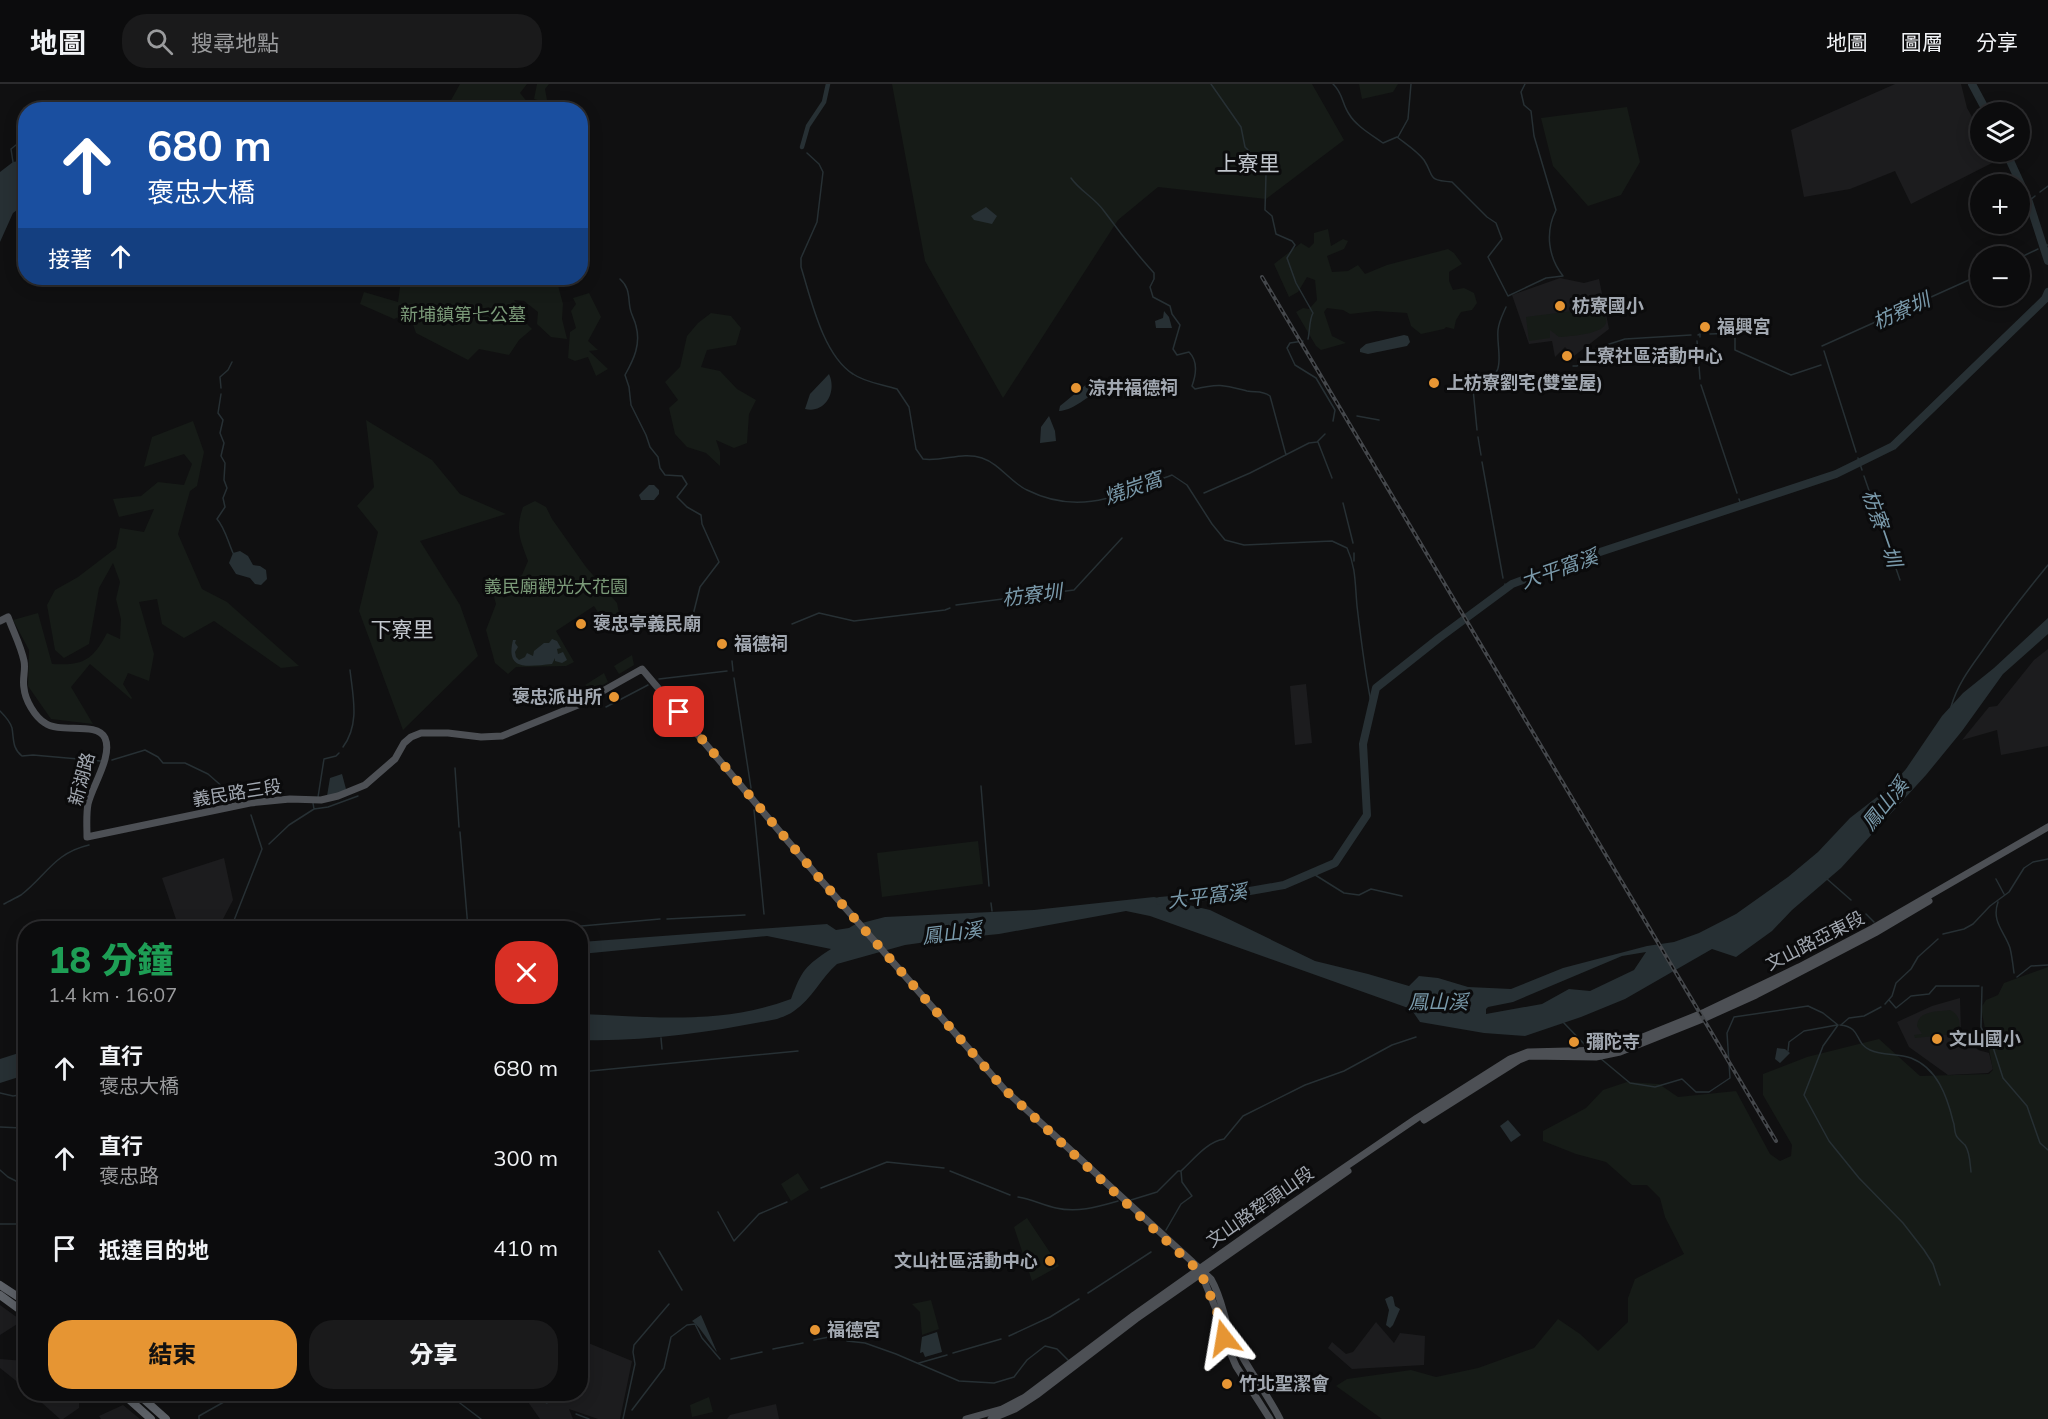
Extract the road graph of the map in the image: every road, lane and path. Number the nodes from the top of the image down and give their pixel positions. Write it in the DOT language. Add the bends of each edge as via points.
graph roads {
  1 [pos="0,621"];
  2 [pos="2048,827"];
  3 [pos="2048,832"];
  4 [pos="87,837"];
  5 [pos="1584,1055"];
  6 [pos="1200,1271"];
  7 [pos="0,1285"];
  8 [pos="0,1295"];
  9 [pos="18,1297"];
  10 [pos="18,1308"];
  11 [pos="131,1401"];
  12 [pos="146,1401"];
  13 [pos="152,1419"];
  14 [pos="166,1419"];
  15 [pos="966,1419"];
  16 [pos="991,1419"];
  17 [pos="1270,1419"];
  18 [pos="1280,1419"];
  1 -- 4 [label="main road, 新湖路" via="8,617 24,660 23,688 38,718 56,728 93,729 104,738 105,759 88,804"];
  2 -- 5 [label="main road, 文山路亞東段" via="1799,967 1705,1012 1623,1045"];
  3 -- 5 [label="main road, 文山路亞東段" via="1875,933 1756,995 1620,1052"];
  4 -- 6 [label="main road, 義民路三段" via="250,803 338,796 365,785 395,759 411,736 502,736 578,705 642,669 1023,1108"];
  5 -- 6 [label="main road, 文山路犂頭山段" via="1529,1056 1502,1069"];
  6 -- 15 [label="main road, 文山路犂頭山段" via="1025,1397 1002,1409"];
  6 -- 16 [label="main road, 文山路犂頭山段" via="1038,1394"];
  6 -- 17 [label="main road" via="1232,1356"];
  6 -- 18 [label="main road" via="1218,1291 1244,1361"];
  7 -- 9 [label="highway"];
  8 -- 10 [label="highway"];
  11 -- 13 [label="highway"];
  12 -- 14 [label="highway"];
}
